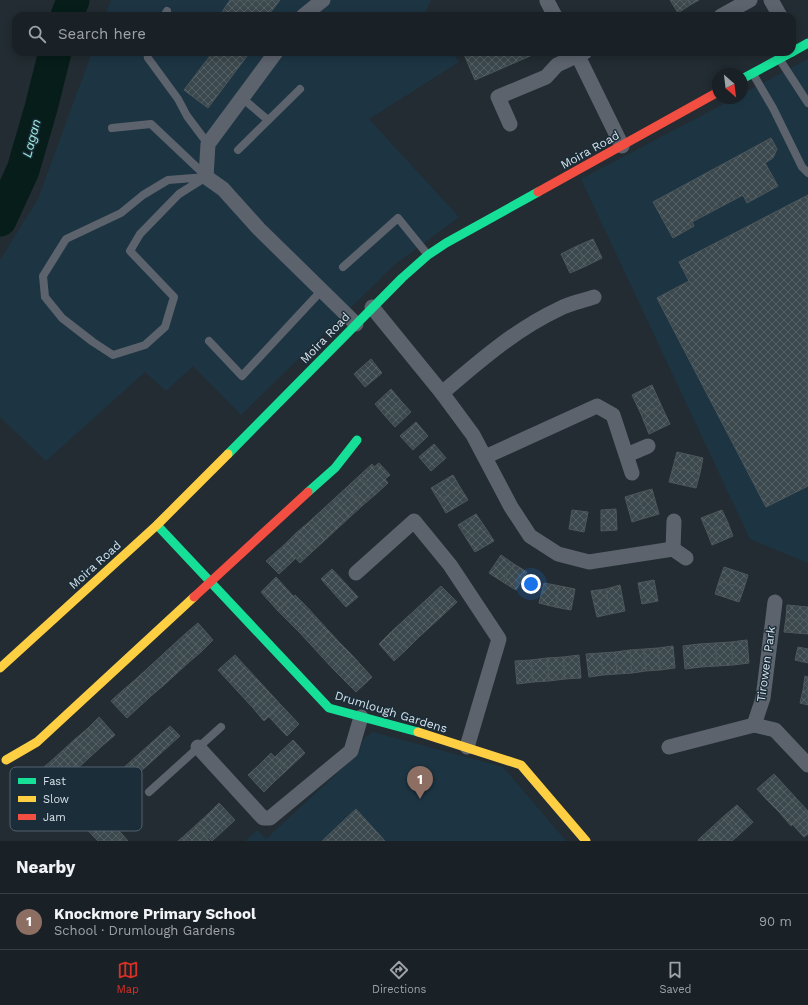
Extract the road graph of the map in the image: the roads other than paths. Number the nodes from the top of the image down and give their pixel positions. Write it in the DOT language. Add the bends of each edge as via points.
graph roads {
  1 [pos="323,0"];
  2 [pos="547,0"];
  3 [pos="750,0"];
  4 [pos="771,0"];
  5 [pos="308,12"];
  6 [pos="553,12"];
  7 [pos="728,12"];
  8 [pos="778,12"];
  9 [pos="148,56"];
  10 [pos="273,56"];
  11 [pos="574,56"];
  12 [pos="581,56"];
  13 [pos="783,56"];
  14 [pos="779,59"];
  15 [pos="753,73"];
  16 [pos="748,76"];
  17 [pos="300,89"];
  18 [pos="712,95"];
  19 [pos="242,98"];
  20 [pos="808,103"];
  21 [pos="268,120"];
  22 [pos="510,124"];
  23 [pos="112,128"];
  24 [pos="208,144"];
  25 [pos="622,146"];
  26 [pos="238,150"];
  27 [pos="808,173"];
  28 [pos="206,177"];
  29 [pos="428,256"];
  30 [pos="343,268"];
  31 [pos="322,290"];
  32 [pos="594,297"];
  33 [pos="372,307"];
  34 [pos="356,324"];
  35 [pos="209,341"];
  36 [pos="442,393"];
  37 [pos="356,440"];
  38 [pos="648,446"];
  39 [pos="627,455"];
  40 [pos="485,457"];
  41 [pos="632,473"];
  42 [pos="674,521"];
  43 [pos="157,525"];
  44 [pos="673,549"];
  45 [pos="686,558"];
  46 [pos="356,573"];
  47 [pos="210,582"];
  48 [pos="775,602"];
  49 [pos="0,668"];
  50 [pos="361,717"];
  51 [pos="754,725"];
  52 [pos="221,726"];
  53 [pos="468,747"];
  54 [pos="669,747"];
  55 [pos="198,748"];
  56 [pos="6,760"];
  57 [pos="808,765"];
  58 [pos="149,792"];
  59 [pos="586,841"];
  1 -- 5 [label="street"];
  2 -- 6 [label="street"];
  3 -- 7 [label="street"];
  4 -- 8 [label="street"];
  9 -- 24 [label="lane"];
  10 -- 19 [label="street"];
  11 -- 22 [label="street" via="557,65 546,77 498,97"];
  12 -- 25 [label="street"];
  13 -- 14 [label="main road"];
  14 -- 15 [label="main road"];
  14 -- 20 [label="lane"];
  15 -- 16 [label="main road"];
  15 -- 27 [label="lane" via="802,167"];
  17 -- 21 [label="lane"];
  18 -- 25 [label="main road, Moira Road"];
  19 -- 21 [label="lane"];
  19 -- 24 [label="street"];
  21 -- 26 [label="lane"];
  23 -- 28 [label="lane" via="151,124"];
  24 -- 28 [label="street"];
  25 -- 29 [label="main road, Moira Road" via="446,243"];
  28 -- 28 [label="lane" via="167,205 140,234 130,251 174,297 165,327 145,345 113,355 62,318 45,297 42,276 66,239 116,216 168,180"];
  28 -- 31 [label="street" via="223,189 259,229"];
  29 -- 30 [label="lane" via="398,218"];
  29 -- 33 [label="main road, Moira Road"];
  31 -- 34 [label="street"];
  31 -- 35 [label="lane" via="242,376"];
  32 -- 36 [label="street" via="560,308 526,327 482,359"];
  33 -- 34 [label="main road, Moira Road"];
  33 -- 36 [label="street"];
  34 -- 43 [label="main road, Moira Road"];
  36 -- 40 [label="street" via="473,435"];
  37 -- 47 [label="main road" via="335,468"];
  38 -- 39 [label="street"];
  39 -- 40 [label="street" via="613,415 597,406"];
  39 -- 41 [label="street"];
  40 -- 44 [label="street" via="511,507 530,536 558,554 589,562"];
  42 -- 44 [label="street"];
  43 -- 47 [label="main road, Drumlough Gardens"];
  43 -- 49 [label="main road, Moira Road"];
  44 -- 45 [label="street"];
  46 -- 53 [label="street" via="414,521 450,565 499,639"];
  47 -- 50 [label="main road, Drumlough Gardens" via="329,708"];
  47 -- 56 [label="main road" via="37,742"];
  48 -- 51 [label="street, Tirowen Park" via="763,698"];
  50 -- 53 [label="main road, Drumlough Gardens"];
  50 -- 55 [label="street" via="351,751 270,818 263,818"];
  51 -- 54 [label="street"];
  51 -- 57 [label="street" via="775,730"];
  52 -- 55 [label="lane"];
  53 -- 59 [label="main road, Drumlough Gardens" via="521,765"];
  55 -- 58 [label="lane"];
}
